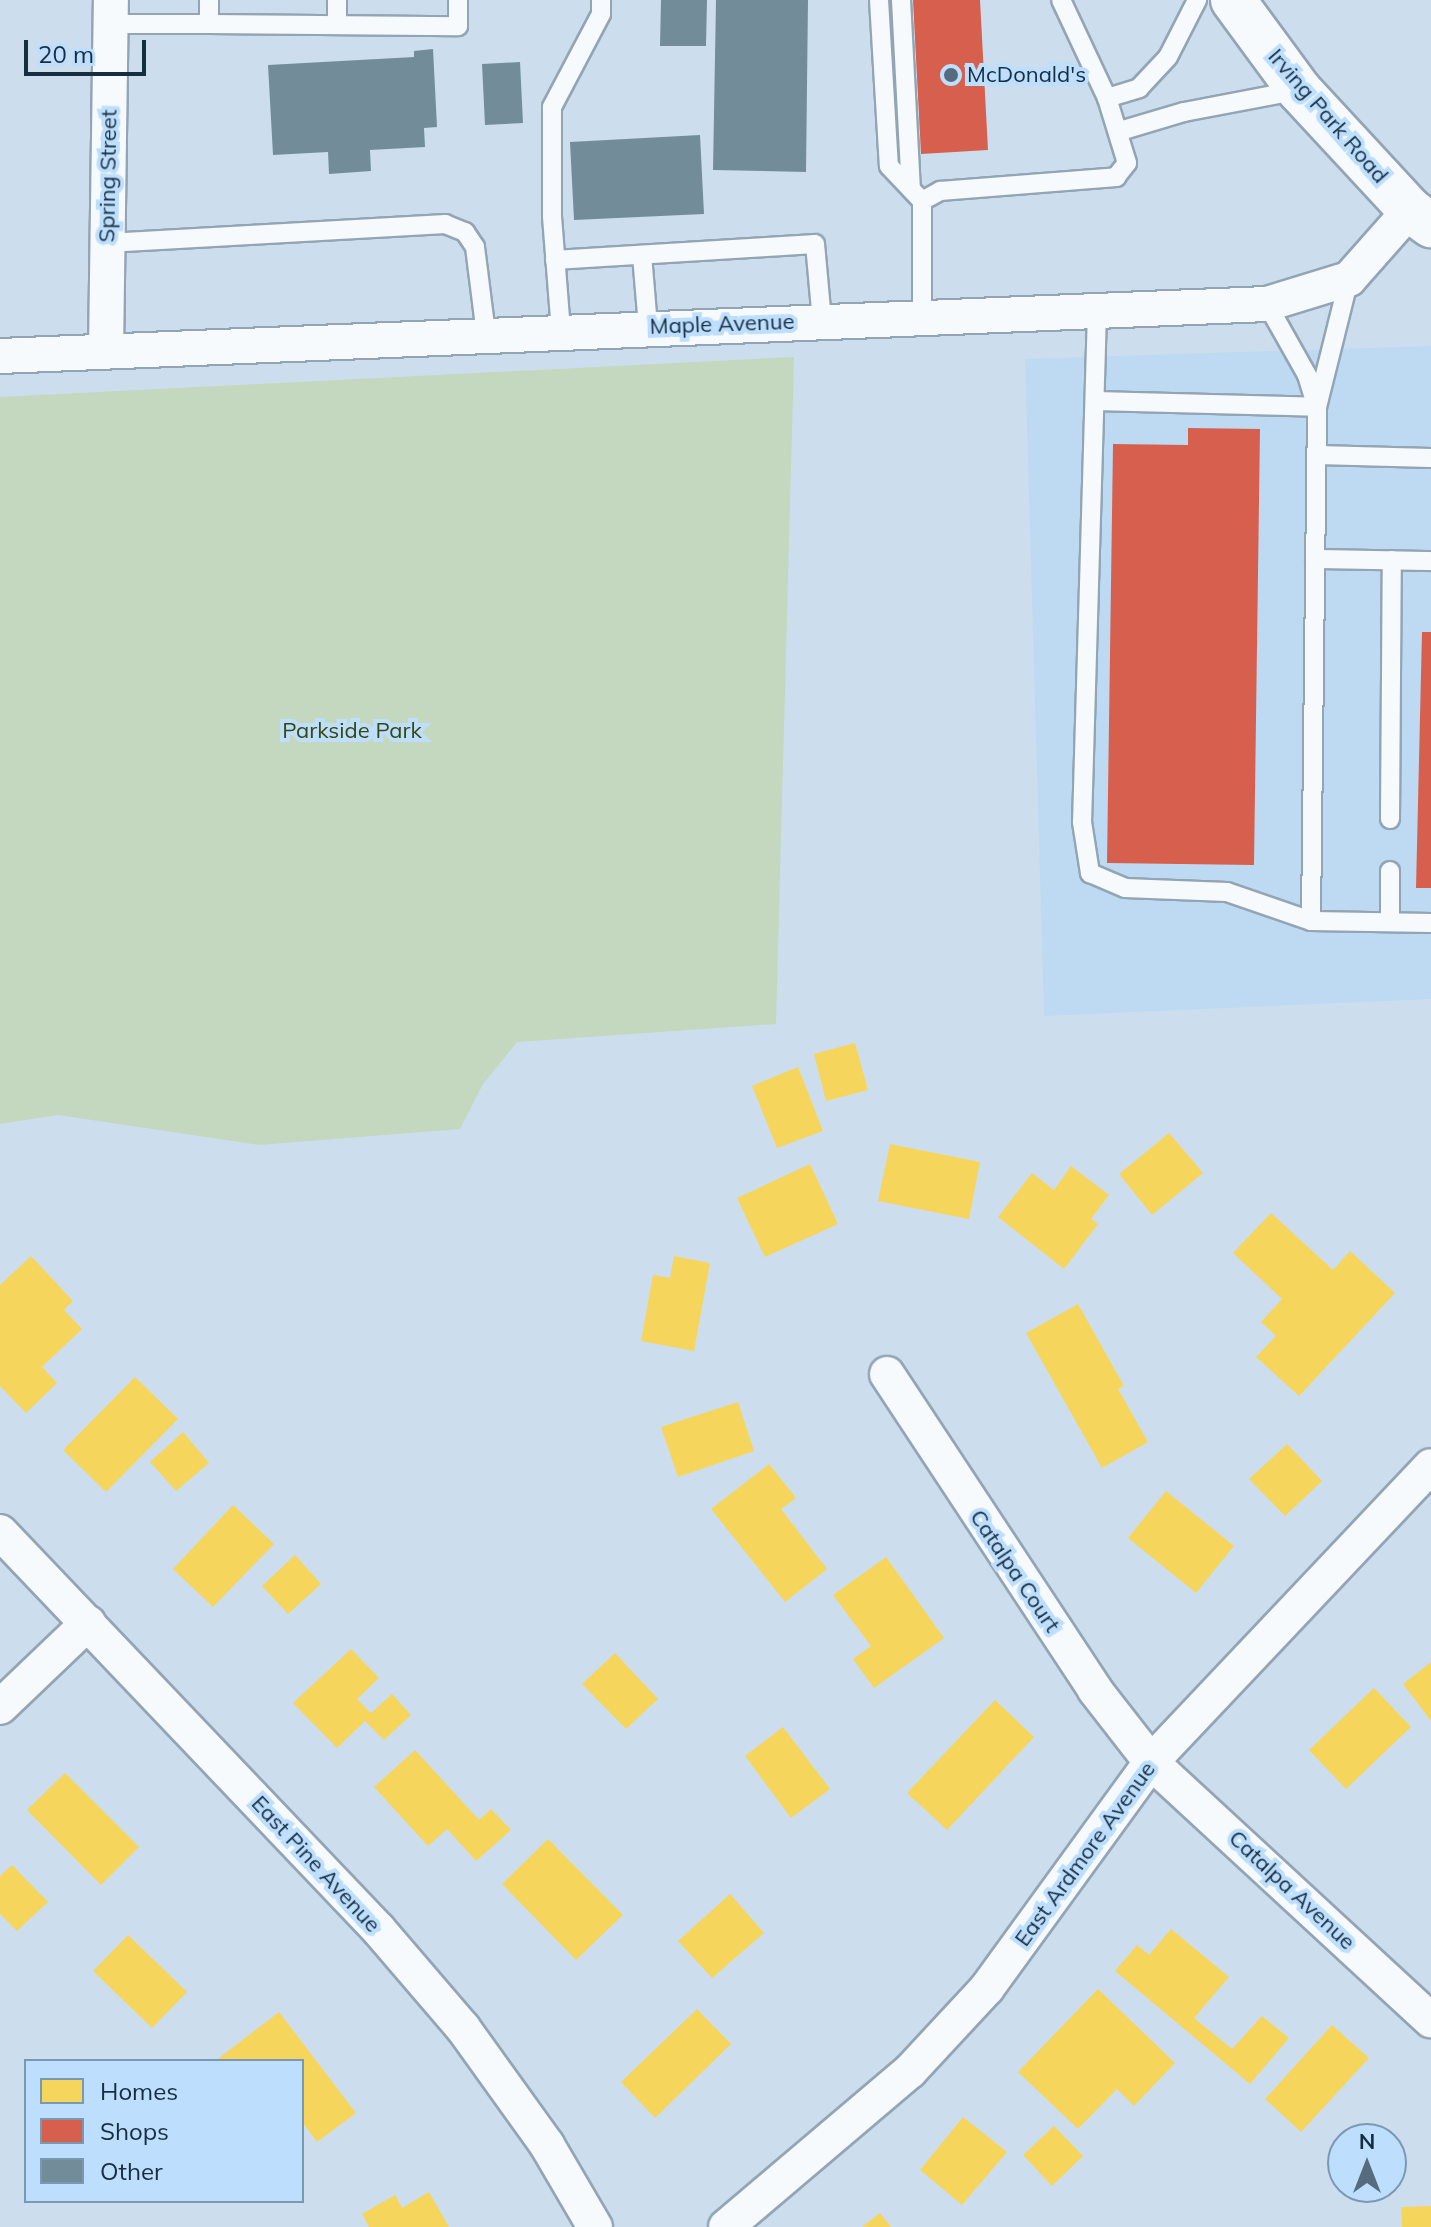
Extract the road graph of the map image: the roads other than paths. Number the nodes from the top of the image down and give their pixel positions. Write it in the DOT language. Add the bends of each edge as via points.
graph roads {
  1 [pos="209,0"];
  2 [pos="337,0"];
  3 [pos="458,0"];
  4 [pos="601,0"];
  5 [pos="879,0"];
  6 [pos="901,0"];
  7 [pos="1197,0"];
  8 [pos="1233,0"];
  9 [pos="1060,4"];
  10 [pos="111,12"];
  11 [pos="209,24"];
  12 [pos="337,25"];
  13 [pos="1299,90"];
  14 [pos="1107,98"];
  15 [pos="1120,131"];
  16 [pos="917,195"];
  17 [pos="1421,218"];
  18 [pos="107,243"];
  19 [pos="642,255"];
  20 [pos="555,260"];
  21 [pos="1349,279"];
  22 [pos="1267,304"];
  23 [pos="1097,312"];
  24 [pos="922,320"];
  25 [pos="822,321"];
  26 [pos="648,327"];
  27 [pos="561,331"];
  28 [pos="486,334"];
  29 [pos="106,351"];
  30 [pos="0,356"];
  31 [pos="1095,401"];
  32 [pos="1317,407"];
  33 [pos="1317,455"];
  34 [pos="1431,458"];
  35 [pos="1315,559"];
  36 [pos="1392,560"];
  37 [pos="1431,561"];
  38 [pos="1390,819"];
  39 [pos="1390,871"];
  40 [pos="1311,921"];
  41 [pos="1390,922"];
  42 [pos="1431,923"];
  43 [pos="887,1374"];
  44 [pos="1431,1466"];
  45 [pos="0,1532"];
  46 [pos="88,1623"];
  47 [pos="0,1707"];
  48 [pos="1151,1762"];
  49 [pos="1431,2020"];
  50 [pos="595,2227"];
  51 [pos="726,2227"];
  1 -- 11 [label="lane"];
  2 -- 12 [label="lane"];
  3 -- 12 [label="lane" via="458,26"];
  4 -- 20 [label="lane" via="601,14 552,107"];
  5 -- 16 [label="lane" via="889,166"];
  6 -- 16 [label="lane"];
  7 -- 14 [label="lane" via="1159,67 1139,88"];
  8 -- 13 [label="main road, Irving Park Road"];
  9 -- 14 [label="lane"];
  10 -- 11 [label="lane"];
  10 -- 18 [label="street, Spring Street"];
  11 -- 12 [label="lane"];
  13 -- 15 [label="lane" via="1184,112"];
  13 -- 17 [label="main road, Irving Park Road"];
  14 -- 15 [label="lane"];
  15 -- 16 [label="lane" via="1127,163 1116,177"];
  16 -- 24 [label="lane"];
  17 -- 21 [label="street"];
  18 -- 28 [label="lane" via="445,224 465,232 475,247"];
  18 -- 29 [label="street, Spring Street"];
  19 -- 20 [label="lane"];
  19 -- 25 [label="lane" via="815,244"];
  19 -- 26 [label="lane"];
  20 -- 27 [label="lane"];
  21 -- 22 [label="street, Maple Avenue"];
  21 -- 32 [label="lane"];
  22 -- 23 [label="street, Maple Avenue"];
  22 -- 32 [label="lane" via="1307,375"];
  23 -- 24 [label="street, Maple Avenue"];
  23 -- 31 [label="lane"];
  24 -- 25 [label="street, Maple Avenue"];
  25 -- 26 [label="street, Maple Avenue"];
  26 -- 27 [label="street, Maple Avenue"];
  27 -- 28 [label="street, Maple Avenue"];
  28 -- 29 [label="street, Maple Avenue"];
  29 -- 30 [label="street, Maple Avenue"];
  31 -- 32 [label="lane"];
  31 -- 40 [label="lane" via="1082,822 1090,873 1125,888 1227,892"];
  32 -- 33 [label="lane"];
  33 -- 34 [label="lane"];
  33 -- 35 [label="lane"];
  35 -- 36 [label="lane"];
  35 -- 40 [label="lane"];
  36 -- 37 [label="lane"];
  36 -- 38 [label="lane"];
  39 -- 41 [label="lane"];
  40 -- 41 [label="lane"];
  41 -- 42 [label="lane"];
  43 -- 48 [label="street, Catalpa Court" via="1095,1690"];
  44 -- 48 [label="street, East Ardmore Avenue"];
  45 -- 46 [label="street, East Pine Avenue"];
  46 -- 47 [label="street"];
  46 -- 50 [label="street, East Pine Avenue" via="379,1930 463,2028 547,2145"];
  48 -- 49 [label="street, Catalpa Avenue"];
  48 -- 51 [label="street, East Ardmore Avenue" via="987,1988 910,2071"];
}
